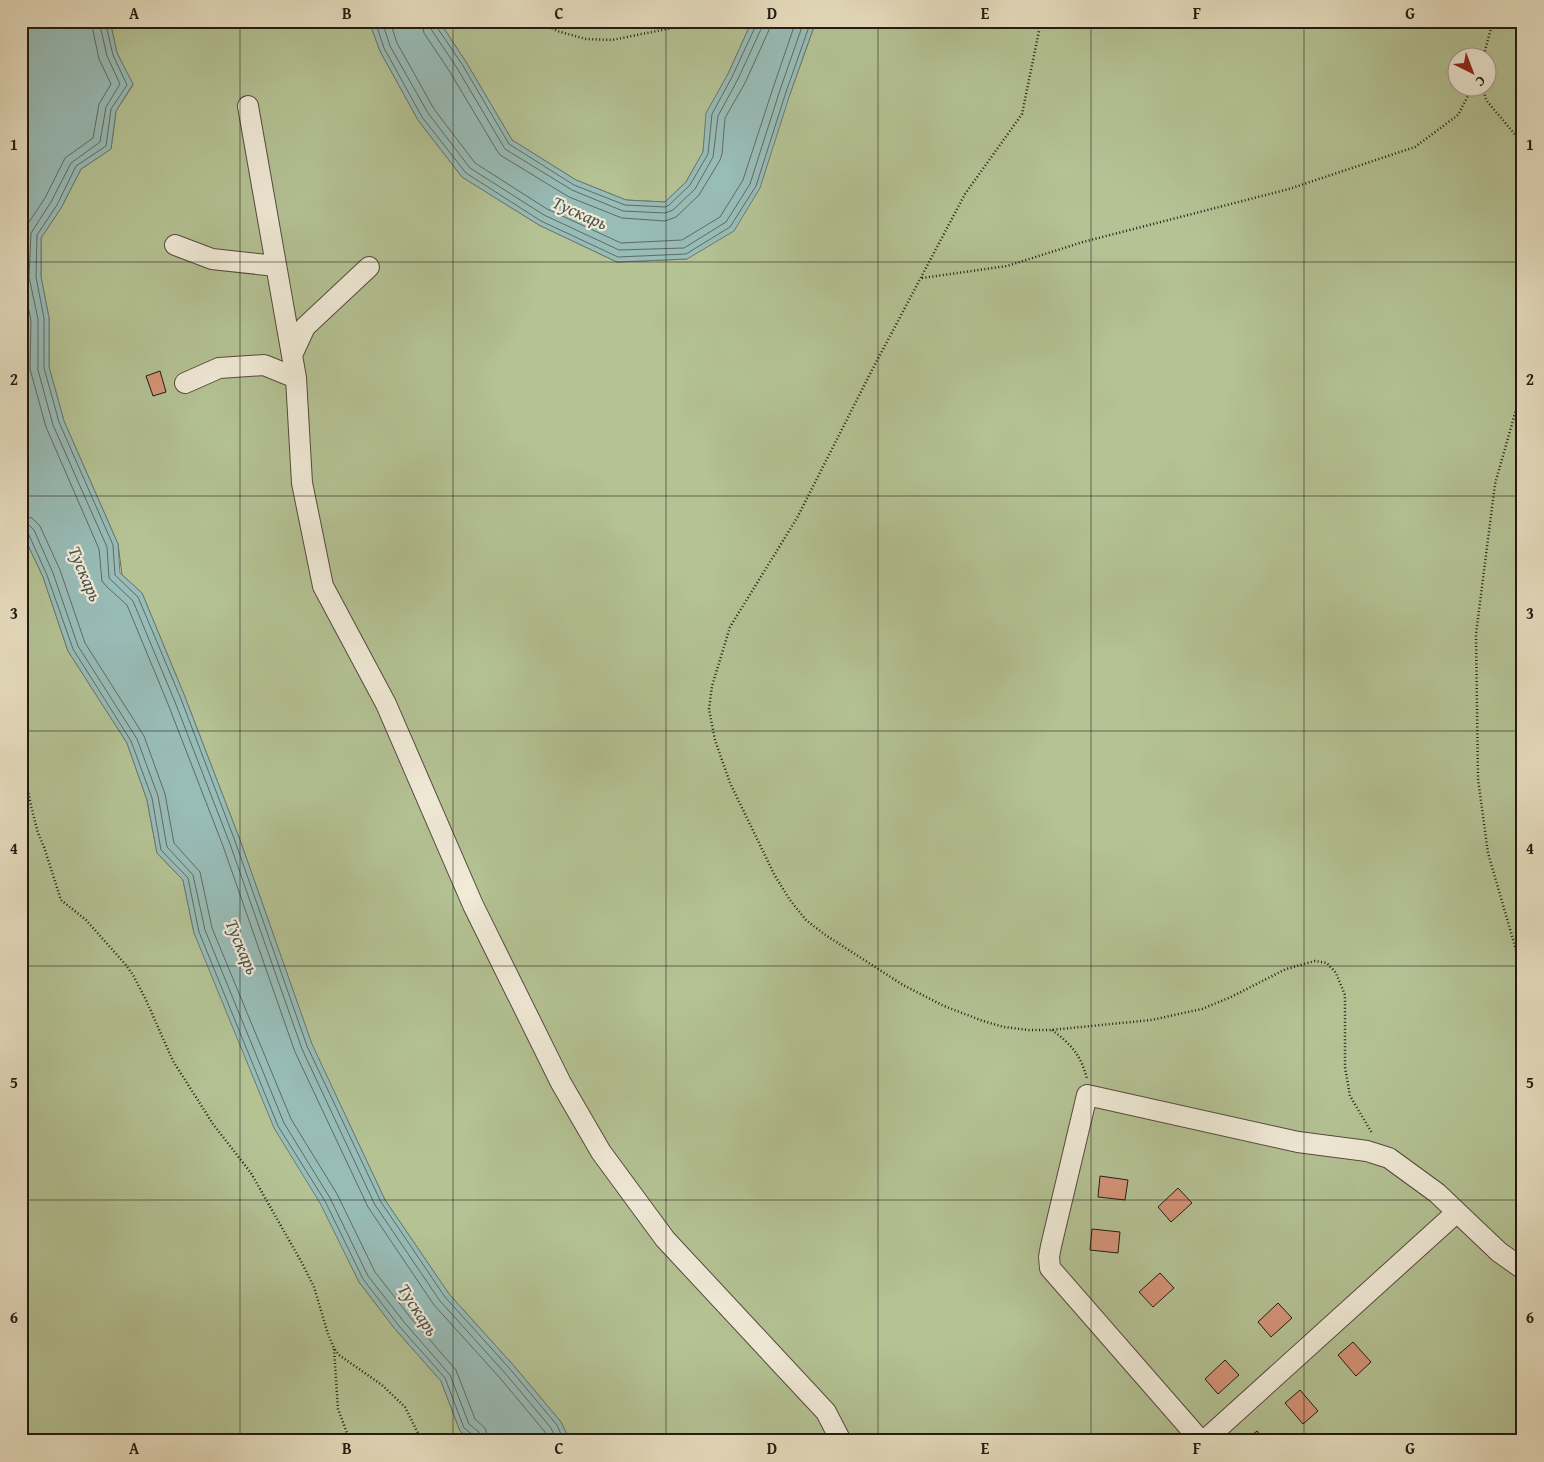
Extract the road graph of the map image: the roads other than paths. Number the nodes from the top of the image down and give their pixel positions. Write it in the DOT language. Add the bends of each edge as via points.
graph roads {
  1 [pos="248,106"];
  2 [pos="175,245"];
  3 [pos="276,266"];
  4 [pos="369,267"];
  5 [pos="292,355"];
  6 [pos="296,378"];
  7 [pos="185,383"];
  8 [pos="1457,1212"];
  9 [pos="1523,1269"];
  10 [pos="841,1441"];
  11 [pos="1203,1441"];
  1 -- 3 [label="street"];
  2 -- 3 [label="street" via="212,260"];
  3 -- 5 [label="street"];
  4 -- 5 [label="street" via="305,327"];
  5 -- 6 [label="street"];
  6 -- 7 [label="street" via="264,365 219,368"];
  6 -- 10 [label="street" via="302,483 323,586 386,704 473,905 561,1082 601,1152 665,1239 826,1412"];
  8 -- 9 [label="street" via="1499,1252"];
  8 -- 11 [label="street"];
  8 -- 11 [label="street" via="1390,1158 1367,1151 1298,1142 1087,1095 1051,1246 1050,1268"];
}
